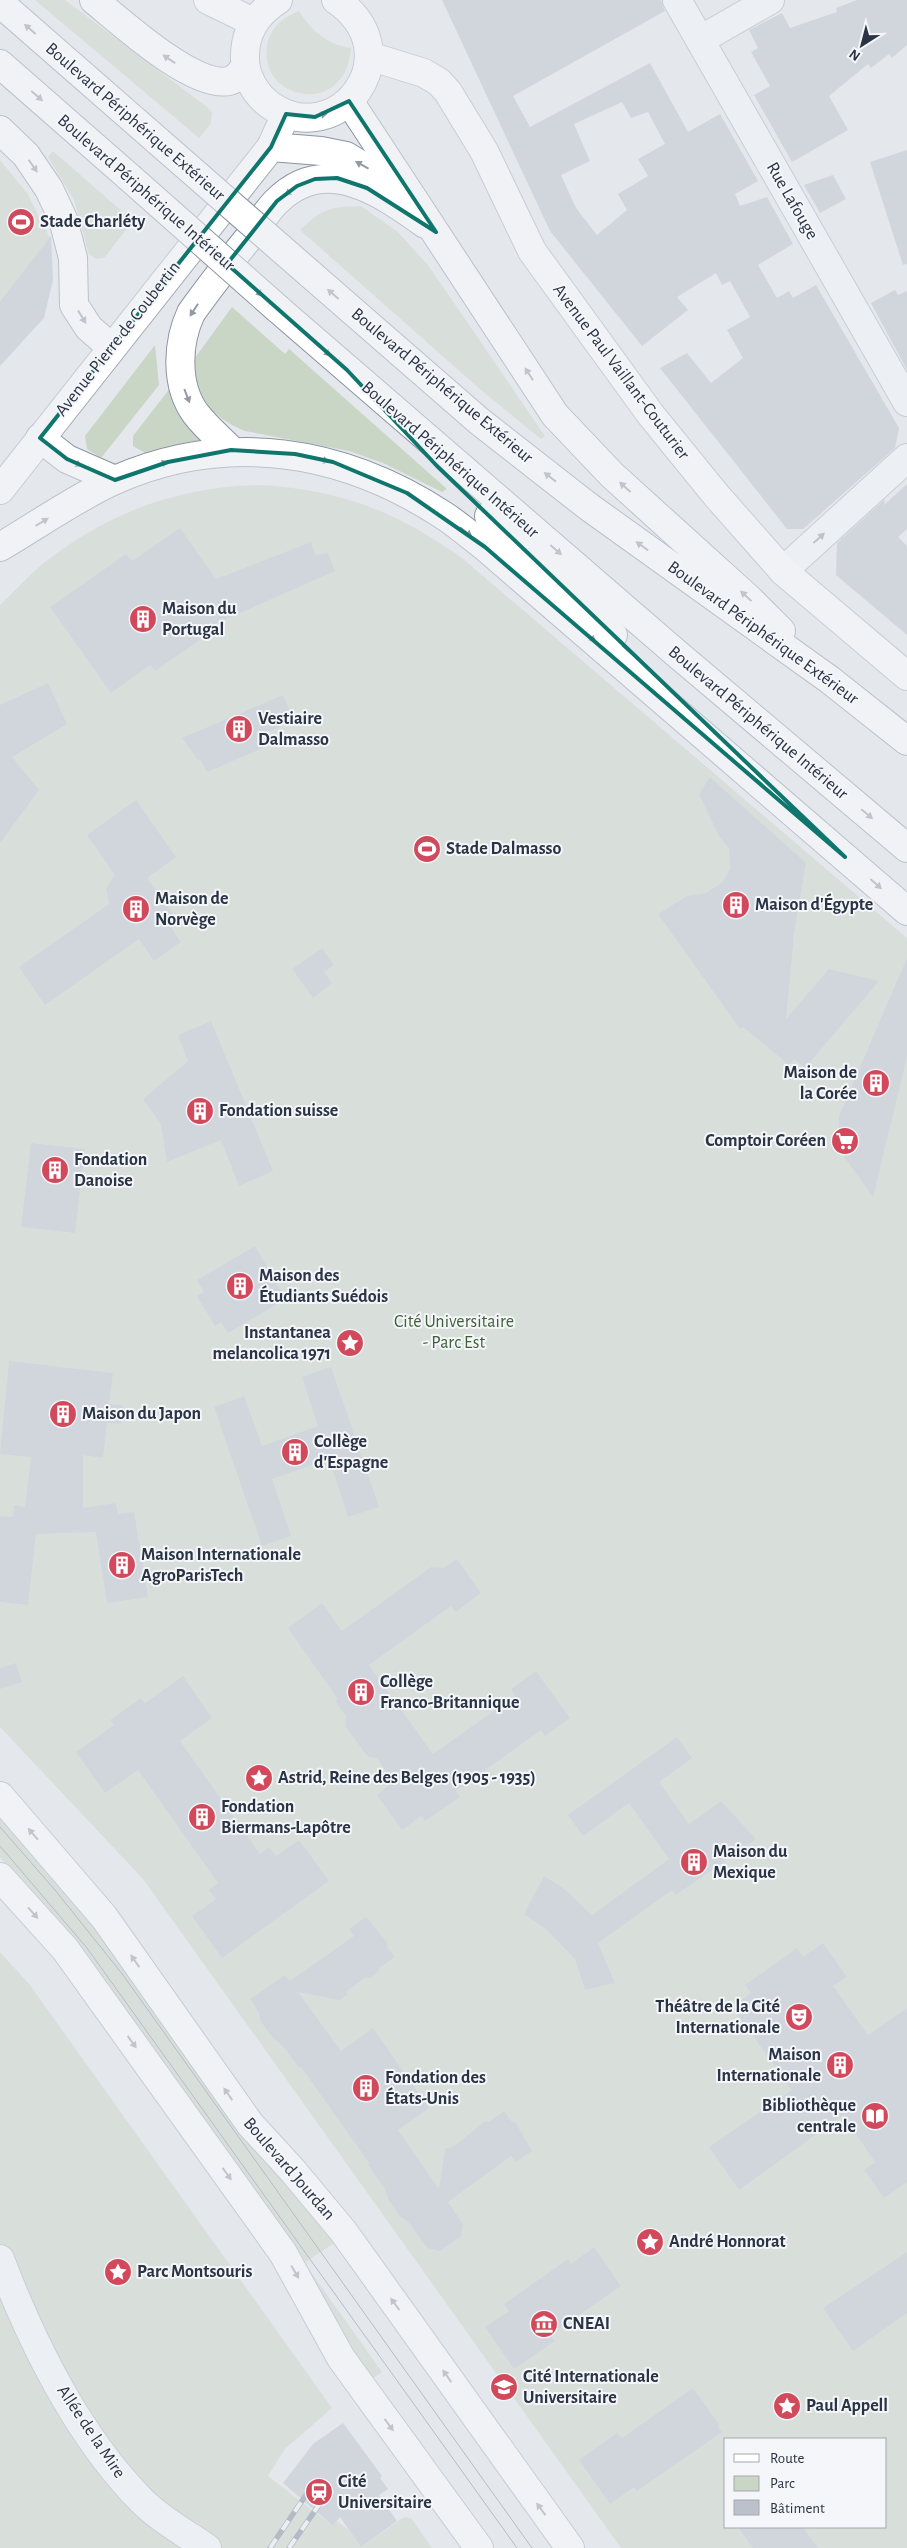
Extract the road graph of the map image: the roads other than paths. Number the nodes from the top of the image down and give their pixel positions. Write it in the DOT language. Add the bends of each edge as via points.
graph roads {
  1 [pos="94,0"];
  2 [pos="208,0"];
  3 [pos="278,0"];
  4 [pos="336,0"];
  5 [pos="677,0"];
  6 [pos="770,0"];
  7 [pos="0,3"];
  8 [pos="253,22"];
  9 [pos="700,40"];
  10 [pos="369,56"];
  11 [pos="0,64"];
  12 [pos="245,66"];
  13 [pos="349,100"];
  14 [pos="286,114"];
  15 [pos="0,130"];
  16 [pos="270,147"];
  17 [pos="417,201"];
  18 [pos="436,232"];
  19 [pos="111,347"];
  20 [pos="347,370"];
  21 [pos="907,402"];
  22 [pos="40,438"];
  23 [pos="231,450"];
  24 [pos="907,458"];
  25 [pos="115,480"];
  26 [pos="0,490"];
  27 [pos="0,547"];
  28 [pos="783,571"];
  29 [pos="907,676"];
  30 [pos="830,680"];
  31 [pos="907,741"];
  32 [pos="907,848"];
  33 [pos="845,857"];
  34 [pos="907,911"];
  35 [pos="0,1796"];
  36 [pos="0,1877"];
  37 [pos="0,2259"];
  38 [pos="207,2548"];
  39 [pos="479,2548"];
  40 [pos="570,2548"];
  12 -- 1 [label="main road, one-way" via="237,78 230,81 201,77 167,58"];
  2 -- 8 [label="main road"];
  3 -- 8 [label="main road"];
  4 -- 10 [label="main road" via="360,23 367,39"];
  5 -- 9 [label="street, Rue Lafouge"];
  6 -- 9 [label="street"];
  30 -- 7 [label="main road, Boulevard Périphérique Extérieur, one-way, bridge" via="605,519 479,421"];
  8 -- 12 [label="main road" via="245,51"];
  9 -- 21 [label="street, Rue Lafouge"];
  10 -- 13 [label="main road" via="362,85"];
  10 -- 28 [label="main road, Avenue Paul Vaillant-Couturier" via="424,73 448,92 484,151 532,251 557,288 650,415"];
  11 -- 20 [label="main road, Boulevard Périphérique Intérieur, one-way, bridge"];
  12 -- 14 [label="main road" via="256,92"];
  14 -- 13 [label="main road, one-way" via="315,117 329,113"];
  13 -- 17 [label="main road"];
  14 -- 16 [label="main road, Avenue Pierre de Coubertin"];
  15 -- 19 [label="main road, one-way" via="26,155 49,189 63,219 73,258 74,305 89,328"];
  17 -- 16 [label="main road, one-way" via="346,156"];
  16 -- 19 [label="main road, Avenue Pierre de Coubertin"];
  17 -- 18 [label="main road"];
  18 -- 23 [label="main road, one-way" via="384,196 349,181 315,179 297,186 277,201 191,314 179,348 186,396 196,413"];
  30 -- 18 [label="main road, one-way" via="749,599 612,475 555,415"];
  19 -- 22 [label="main road, Avenue Pierre de Coubertin"];
  20 -- 32 [label="main road, Boulevard Périphérique Intérieur, one-way"];
  20 -- 33 [label="main road" via="437,466"];
  22 -- 25 [label="main road, one-way" via="68,459"];
  22 -- 26 [label="main road, Avenue Pierre de Coubertin"];
  25 -- 23 [label="main road, one-way" via="168,462"];
  23 -- 33 [label="main road, one-way" via="295,454 333,462 407,493 444,515"];
  28 -- 24 [label="street, one-way"];
  27 -- 25 [label="main road, one-way"];
  28 -- 29 [label="main road, Avenue Paul Vaillant-Couturier"];
  30 -- 31 [label="main road, Boulevard Périphérique Extérieur"];
  33 -- 34 [label="main road, one-way"];
  40 -- 35 [label="main road, Boulevard Jourdan, one-way" via="343,2231 250,2124 104,1917"];
  36 -- 39 [label="main road, one-way" via="65,1949 284,2253 341,2358"];
  37 -- 38 [label="street, Allée de la Mire" via="53,2375 77,2418 144,2502"];
}
